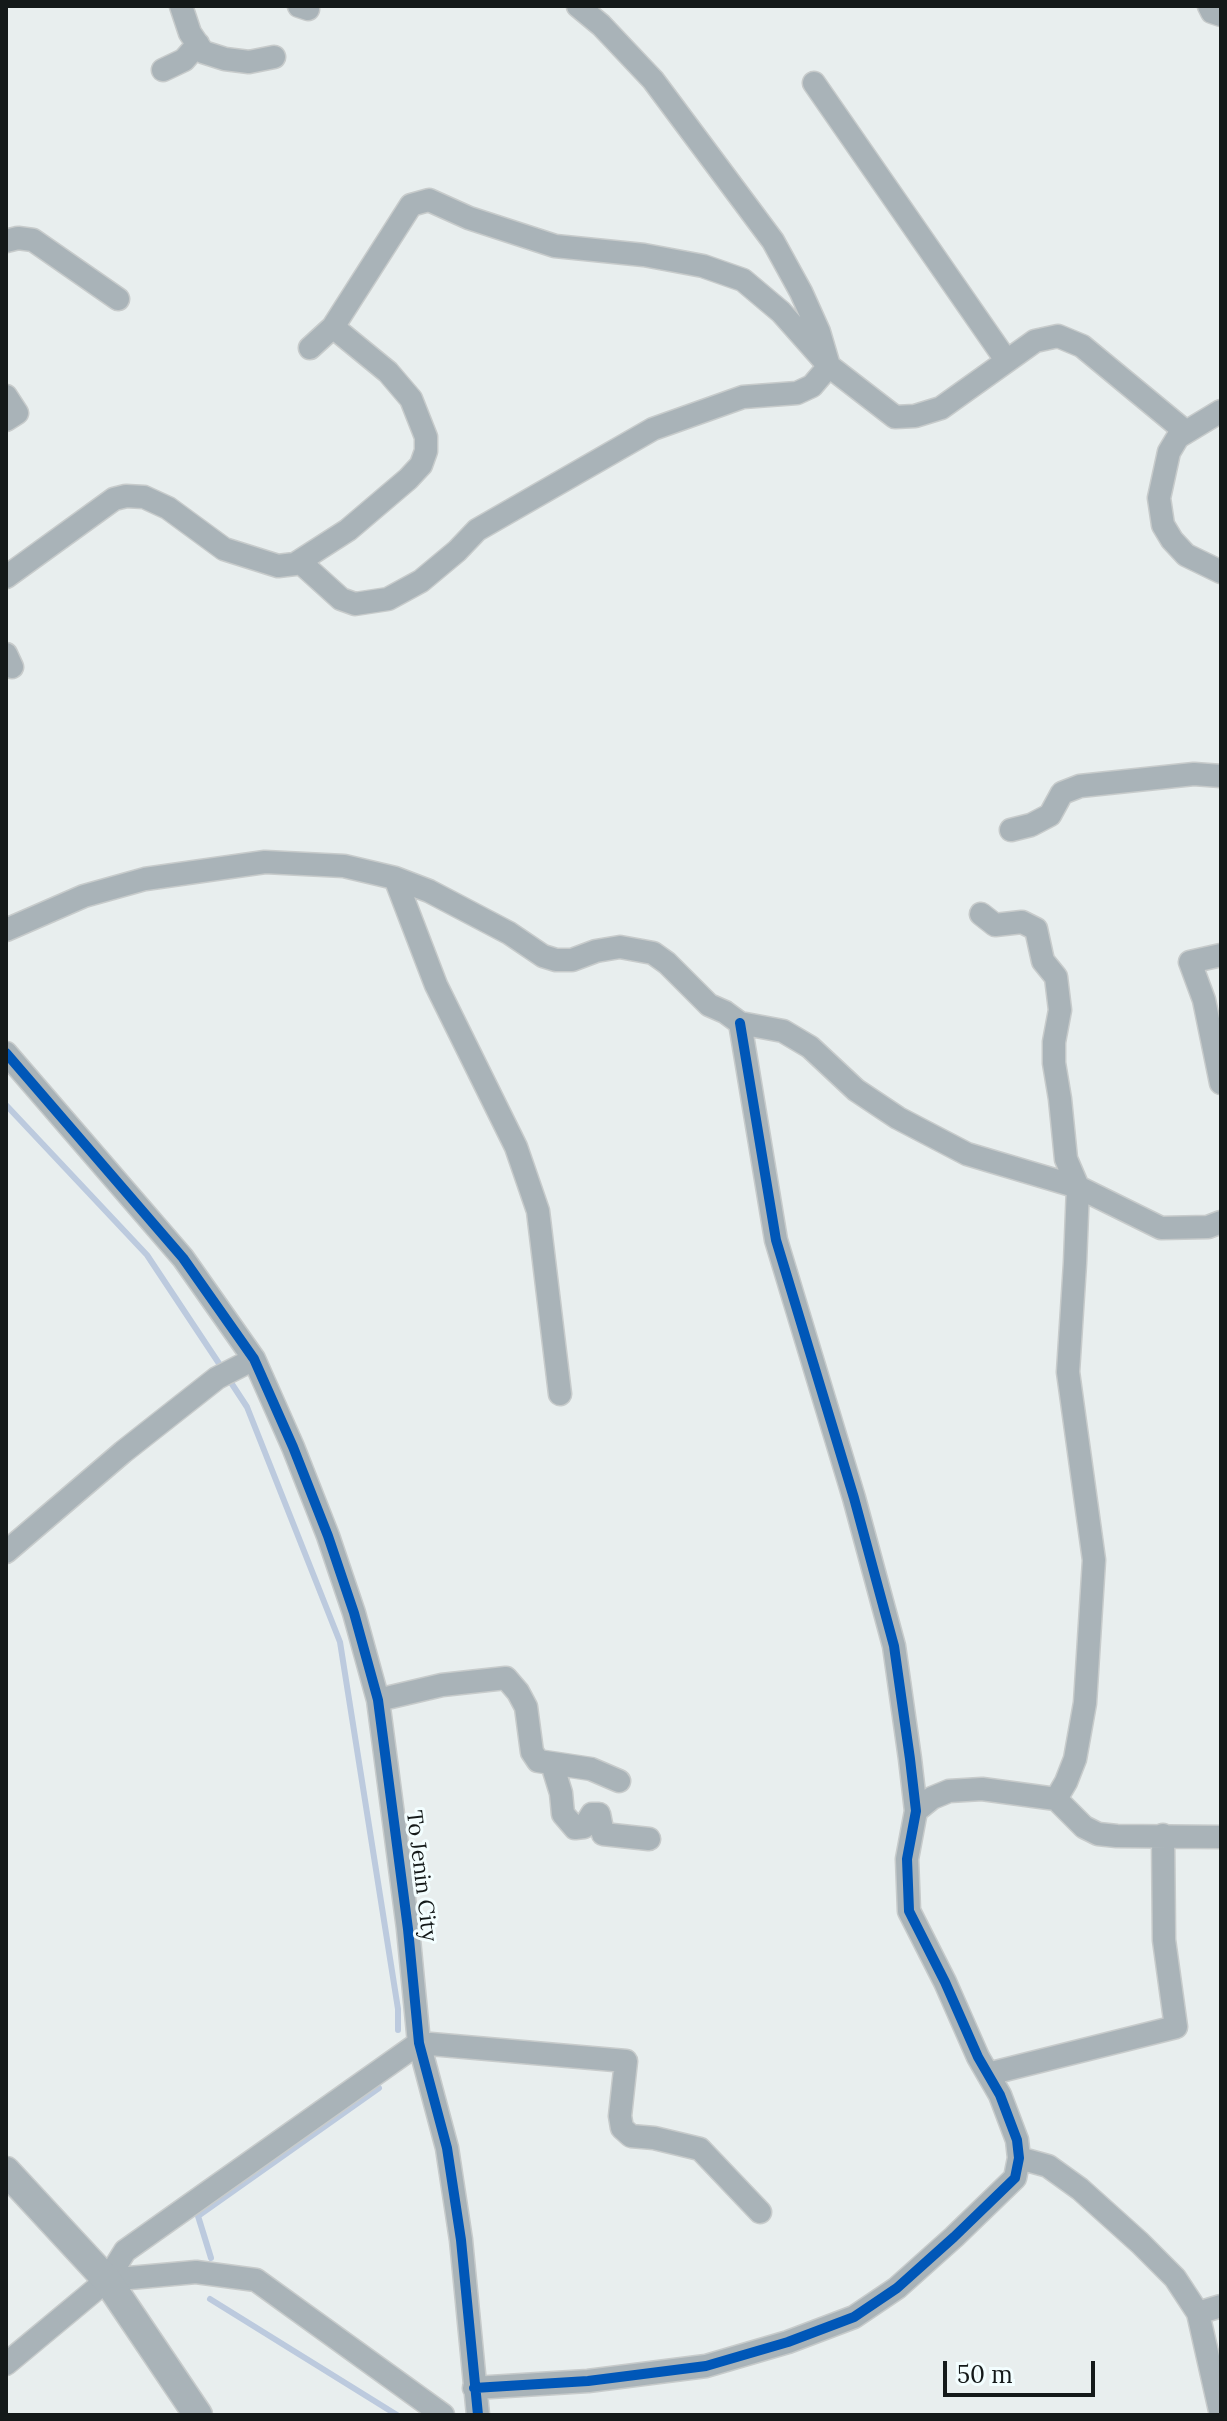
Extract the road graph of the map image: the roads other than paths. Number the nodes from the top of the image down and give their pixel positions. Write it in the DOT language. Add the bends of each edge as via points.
graph roads {
  1 [pos="181,6"];
  2 [pos="578,6"];
  3 [pos="1209,6"];
  4 [pos="1221,15"];
  5 [pos="198,44"];
  6 [pos="274,57"];
  7 [pos="163,70"];
  8 [pos="814,83"];
  9 [pos="6,241"];
  10 [pos="118,299"];
  11 [pos="333,327"];
  12 [pos="310,348"];
  13 [pos="1006,360"];
  14 [pos="829,366"];
  15 [pos="6,396"];
  16 [pos="1221,411"];
  17 [pos="6,420"];
  18 [pos="1186,432"];
  19 [pos="300,562"];
  20 [pos="1221,572"];
  21 [pos="6,577"];
  22 [pos="1221,776"];
  23 [pos="1011,830"];
  24 [pos="395,878"];
  25 [pos="981,914"];
  26 [pos="6,930"];
  27 [pos="1221,955"];
  28 [pos="740,1023"];
  29 [pos="6,1053"];
  30 [pos="1221,1083"];
  31 [pos="1078,1187"];
  32 [pos="1221,1222"];
  33 [pos="254,1359"];
  34 [pos="560,1394"];
  35 [pos="6,1552"];
  36 [pos="378,1700"];
  37 [pos="552,1764"];
  38 [pos="619,1781"];
  39 [pos="1056,1799"];
  40 [pos="916,1811"];
  41 [pos="1163,1835"];
  42 [pos="1221,1837"];
  43 [pos="649,1839"];
  44 [pos="419,2043"];
  45 [pos="988,2074"];
  46 [pos="1019,2158"];
  47 [pos="6,2171"];
  48 [pos="760,2212"];
  49 [pos="107,2280"];
  50 [pos="1221,2306"];
  51 [pos="1198,2313"];
  52 [pos="6,2364"];
  53 [pos="474,2388"];
  54 [pos="198,2415"];
  55 [pos="443,2415"];
  56 [pos="478,2415"];
  57 [pos="1221,2415"];
  1 -- 5 [label="street"];
  2 -- 14 [label="street" via="653,80 773,241 819,332"];
  3 -- 4 [label="street"];
  5 -- 6 [label="street" via="203,52 225,59"];
  5 -- 7 [label="street" via="184,60"];
  8 -- 13 [label="street"];
  9 -- 10 [label="street" via="33,240"];
  11 -- 12 [label="street"];
  11 -- 14 [label="street" via="411,205 429,200 555,246 644,255 743,280 781,312"];
  11 -- 19 [label="street" via="388,372 411,399 426,451 408,479"];
  13 -- 14 [label="street" via="941,408 895,417"];
  13 -- 18 [label="street" via="1035,341 1068,339"];
  14 -- 19 [label="street" via="812,386 797,393 743,397 653,429 487,523 421,581 388,599 355,604 341,599"];
  15 -- 17 [label="street" via="17,413"];
  16 -- 18 [label="street"];
  18 -- 20 [label="street" via="1178,437 1165,465 1159,498 1163,525 1186,555"];
  19 -- 21 [label="street" via="278,566 224,549 168,508 126,496 114,499"];
  22 -- 23 [label="street" via="1080,786 1062,793 1050,815"];
  24 -- 26 [label="street" via="344,866 265,862 145,879 84,896"];
  24 -- 28 [label="street" via="556,960 620,947 653,953 709,1005"];
  24 -- 34 [label="street" via="436,985 516,1147 538,1211"];
  25 -- 31 [label="street" via="995,925 1022,922 1036,929 1043,961 1056,977 1060,1010 1054,1063 1066,1159"];
  27 -- 30 [label="street" via="1190,962 1204,1000"];
  28 -- 31 [label="street" via="783,1031 810,1047 856,1090 967,1154"];
  28 -- 40 [label="street" via="776,1240 894,1646"];
  29 -- 33 [label="street, To Jenin City" via="183,1258"];
  31 -- 32 [label="street" via="1161,1228"];
  31 -- 39 [label="street" via="1068,1372 1094,1560 1085,1703 1075,1759"];
  33 -- 35 [label="street" via="217,1378"];
  33 -- 36 [label="street, To Jenin City" via="328,1536"];
  36 -- 37 [label="street" via="506,1678 526,1707 532,1752 538,1761"];
  36 -- 44 [label="street, To Jenin City"];
  37 -- 38 [label="street" via="591,1769"];
  37 -- 43 [label="street" via="563,1814 575,1828 599,1814 603,1834"];
  39 -- 40 [label="street" via="982,1789 949,1791"];
  39 -- 41 [label="street" via="1098,1834"];
  40 -- 45 [label="street" via="907,1859 909,1911"];
  41 -- 42 [label="street"];
  41 -- 45 [label="street" via="1164,1940 1176,2027"];
  44 -- 48 [label="street" via="626,2061 622,2128 631,2136 700,2149"];
  44 -- 49 [label="street" via="125,2251"];
  44 -- 53 [label="street, To Jenin City" via="447,2148"];
  45 -- 46 [label="street" via="1005,2106"];
  46 -- 51 [label="street" via="1048,2166 1080,2189 1175,2278"];
  46 -- 53 [label="street" via="1015,2178 1006,2188 897,2288 854,2317 706,2366"];
  47 -- 49 [label="street"];
  49 -- 52 [label="street"];
  49 -- 54 [label="street"];
  49 -- 55 [label="street" via="196,2272 256,2280"];
  50 -- 51 [label="street"];
  51 -- 57 [label="street"];
  53 -- 56 [label="street, To Jenin City"];
}
